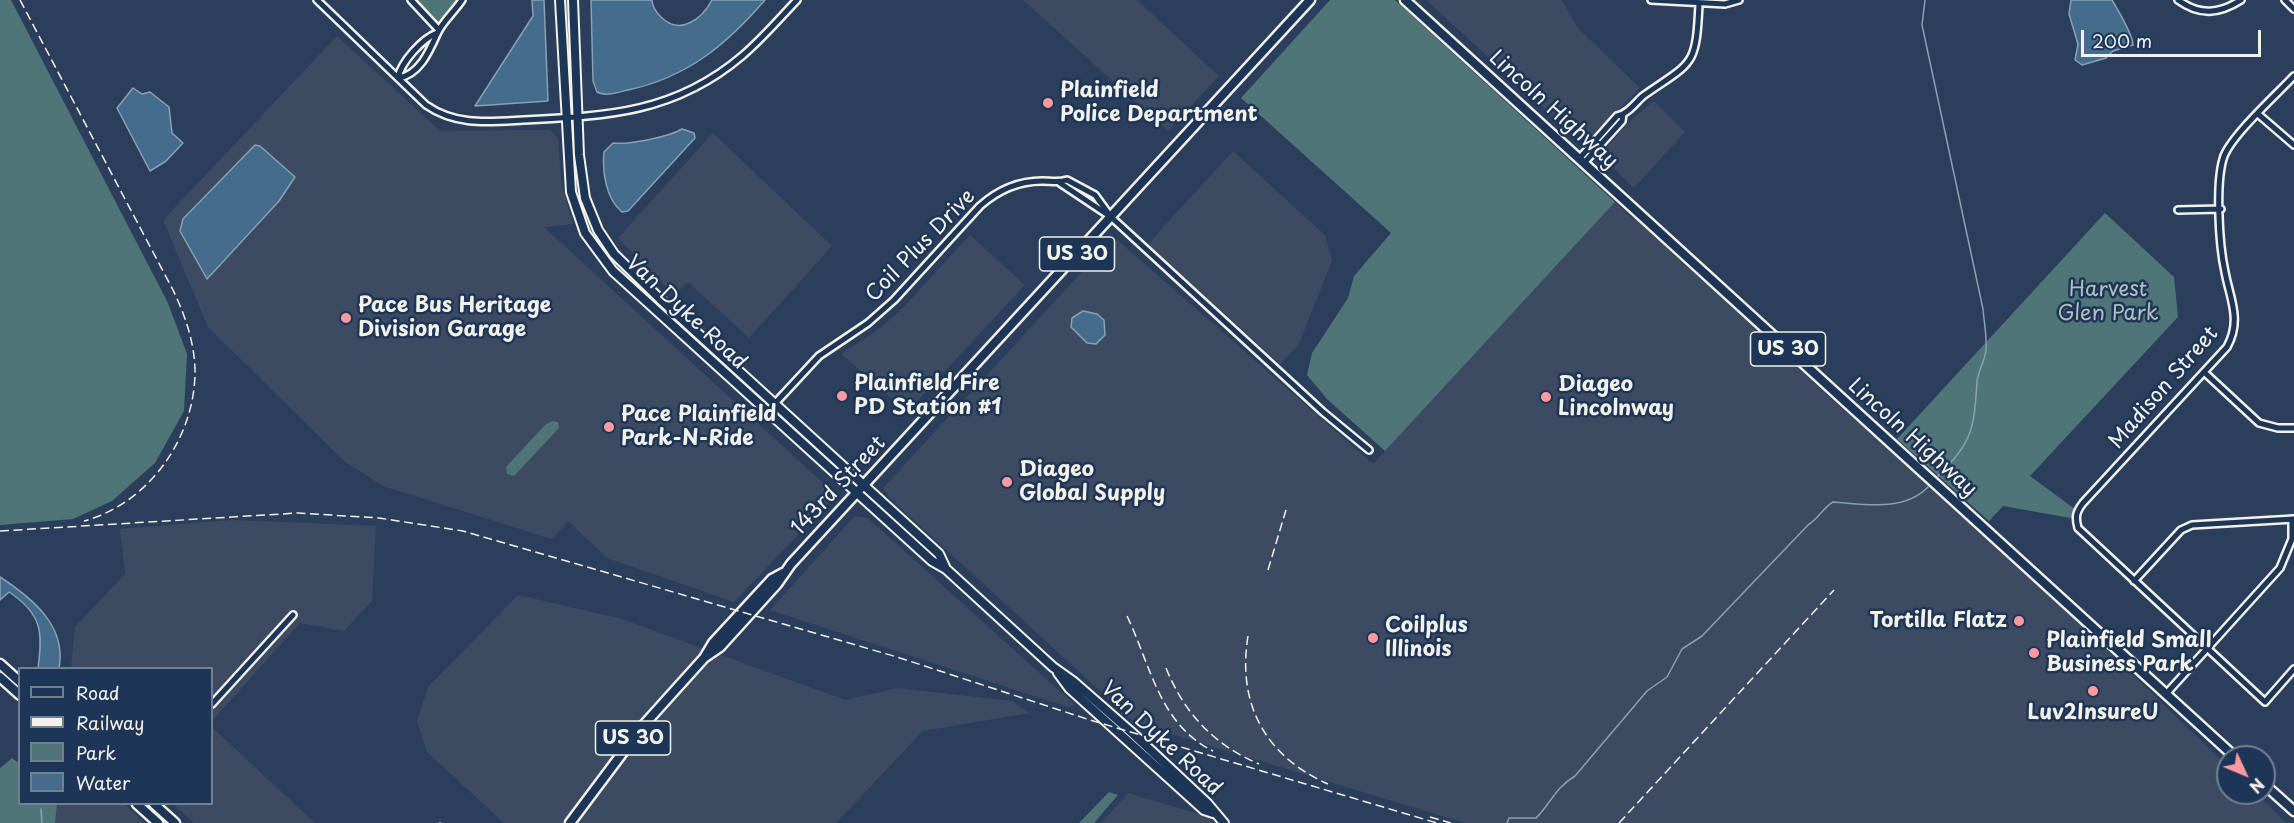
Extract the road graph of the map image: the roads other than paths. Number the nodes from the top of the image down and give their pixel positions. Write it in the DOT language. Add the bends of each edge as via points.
graph roads {
  1 [pos="318,0"];
  2 [pos="411,0"];
  3 [pos="462,0"];
  4 [pos="560,0"];
  5 [pos="573,0"];
  6 [pos="797,0"];
  7 [pos="1310,0"];
  8 [pos="1405,0"];
  9 [pos="1651,0"];
  10 [pos="1738,0"];
  11 [pos="2178,0"];
  12 [pos="2241,0"];
  13 [pos="2285,0"];
  14 [pos="1699,4"];
  15 [pos="2294,9"];
  16 [pos="438,32"];
  17 [pos="2294,76"];
  18 [pos="398,78"];
  19 [pos="2258,114"];
  20 [pos="578,117"];
  21 [pos="567,118"];
  22 [pos="2294,145"];
  23 [pos="1581,161"];
  24 [pos="1060,183"];
  25 [pos="2221,209"];
  26 [pos="2178,210"];
  27 [pos="1112,217"];
  28 [pos="2204,372"];
  29 [pos="774,403"];
  30 [pos="767,412"];
  31 [pos="2294,428"];
  32 [pos="1369,450"];
  33 [pos="865,485"];
  34 [pos="856,494"];
  35 [pos="2293,519"];
  36 [pos="946,569"];
  37 [pos="2134,581"];
  38 [pos="293,615"];
  39 [pos="2208,648"];
  40 [pos="0,664"];
  41 [pos="2294,669"];
  42 [pos="0,677"];
  43 [pos="18,680"];
  44 [pos="18,693"];
  45 [pos="2166,694"];
  46 [pos="213,703"];
  47 [pos="2222,745"];
  48 [pos="2276,795"];
  49 [pos="138,805"];
  50 [pos="155,805"];
  51 [pos="2294,812"];
  52 [pos="158,823"];
  53 [pos="175,823"];
  54 [pos="570,823"];
  55 [pos="1224,823"];
  1 -- 18 [label="street"];
  2 -- 16 [label="street"];
  3 -- 16 [label="street"];
  4 -- 21 [label="street, Van Dyke Road"];
  5 -- 20 [label="street, Van Dyke Road"];
  6 -- 20 [label="street" via="743,55 692,91 635,111"];
  7 -- 27 [label="main road, 143rd Street / US 30"];
  8 -- 23 [label="main road, Lincoln Highway / US 30"];
  9 -- 14 [label="street"];
  10 -- 14 [label="street"];
  11 -- 12 [label="street" via="2188,8 2204,12 2218,12"];
  13 -- 15 [label="street"];
  14 -- 23 [label="street" via="1696,45 1687,64 1675,77 1617,116"];
  16 -- 18 [label="street" via="429,36 402,67"];
  16 -- 18 [label="street" via="417,68 408,77"];
  17 -- 19 [label="street, Madison Street"];
  18 -- 21 [label="street" via="433,110 456,119 472,122"];
  19 -- 22 [label="street"];
  19 -- 25 [label="street, Madison Street" via="2225,155"];
  20 -- 21 [label="street"];
  20 -- 29 [label="street, Van Dyke Road" via="582,187 606,244"];
  21 -- 30 [label="street, Van Dyke Road" via="571,192 591,244 638,296"];
  23 -- 45 [label="main road, Lincoln Highway / US 30"];
  24 -- 27 [label="street, Coil Plus Drive"];
  24 -- 27 [label="street, Coil Plus Drive" via="1067,180 1083,187 1103,202"];
  24 -- 29 [label="street, Coil Plus Drive" via="1026,182 988,198 879,315 819,356"];
  25 -- 26 [label="street"];
  25 -- 28 [label="street, Madison Street" via="2220,241 2236,323 2227,347"];
  27 -- 32 [label="street, Coil Plus Drive"];
  27 -- 33 [label="main road, 143rd Street / US 30"];
  28 -- 31 [label="street" via="2259,423"];
  28 -- 37 [label="street, Madison Street" via="2076,510 2078,528"];
  29 -- 30 [label="street, Coil Plus Drive"];
  29 -- 33 [label="street, Van Dyke Road"];
  30 -- 34 [label="street, Van Dyke Road"];
  33 -- 34 [label="main road, 143rd Street / US 30"];
  33 -- 36 [label="street, Van Dyke Road" via="939,554"];
  34 -- 36 [label="street, Van Dyke Road"];
  34 -- 54 [label="main road, 143rd Street / US 30" via="713,643 641,728"];
  35 -- 37 [label="street" via="2193,525 2181,530"];
  35 -- 39 [label="street" via="2292,539 2280,568"];
  36 -- 55 [label="street, Van Dyke Road" via="1130,731"];
  37 -- 39 [label="street"];
  38 -- 46 [label="street"];
  39 -- 41 [label="street" via="2265,702"];
  39 -- 45 [label="street"];
  40 -- 43 [label="main road"];
  42 -- 44 [label="main road"];
  45 -- 47 [label="main road, Lincoln Highway / US 30"];
  48 -- 51 [label="main road"];
  49 -- 52 [label="main road"];
  50 -- 53 [label="main road"];
}
